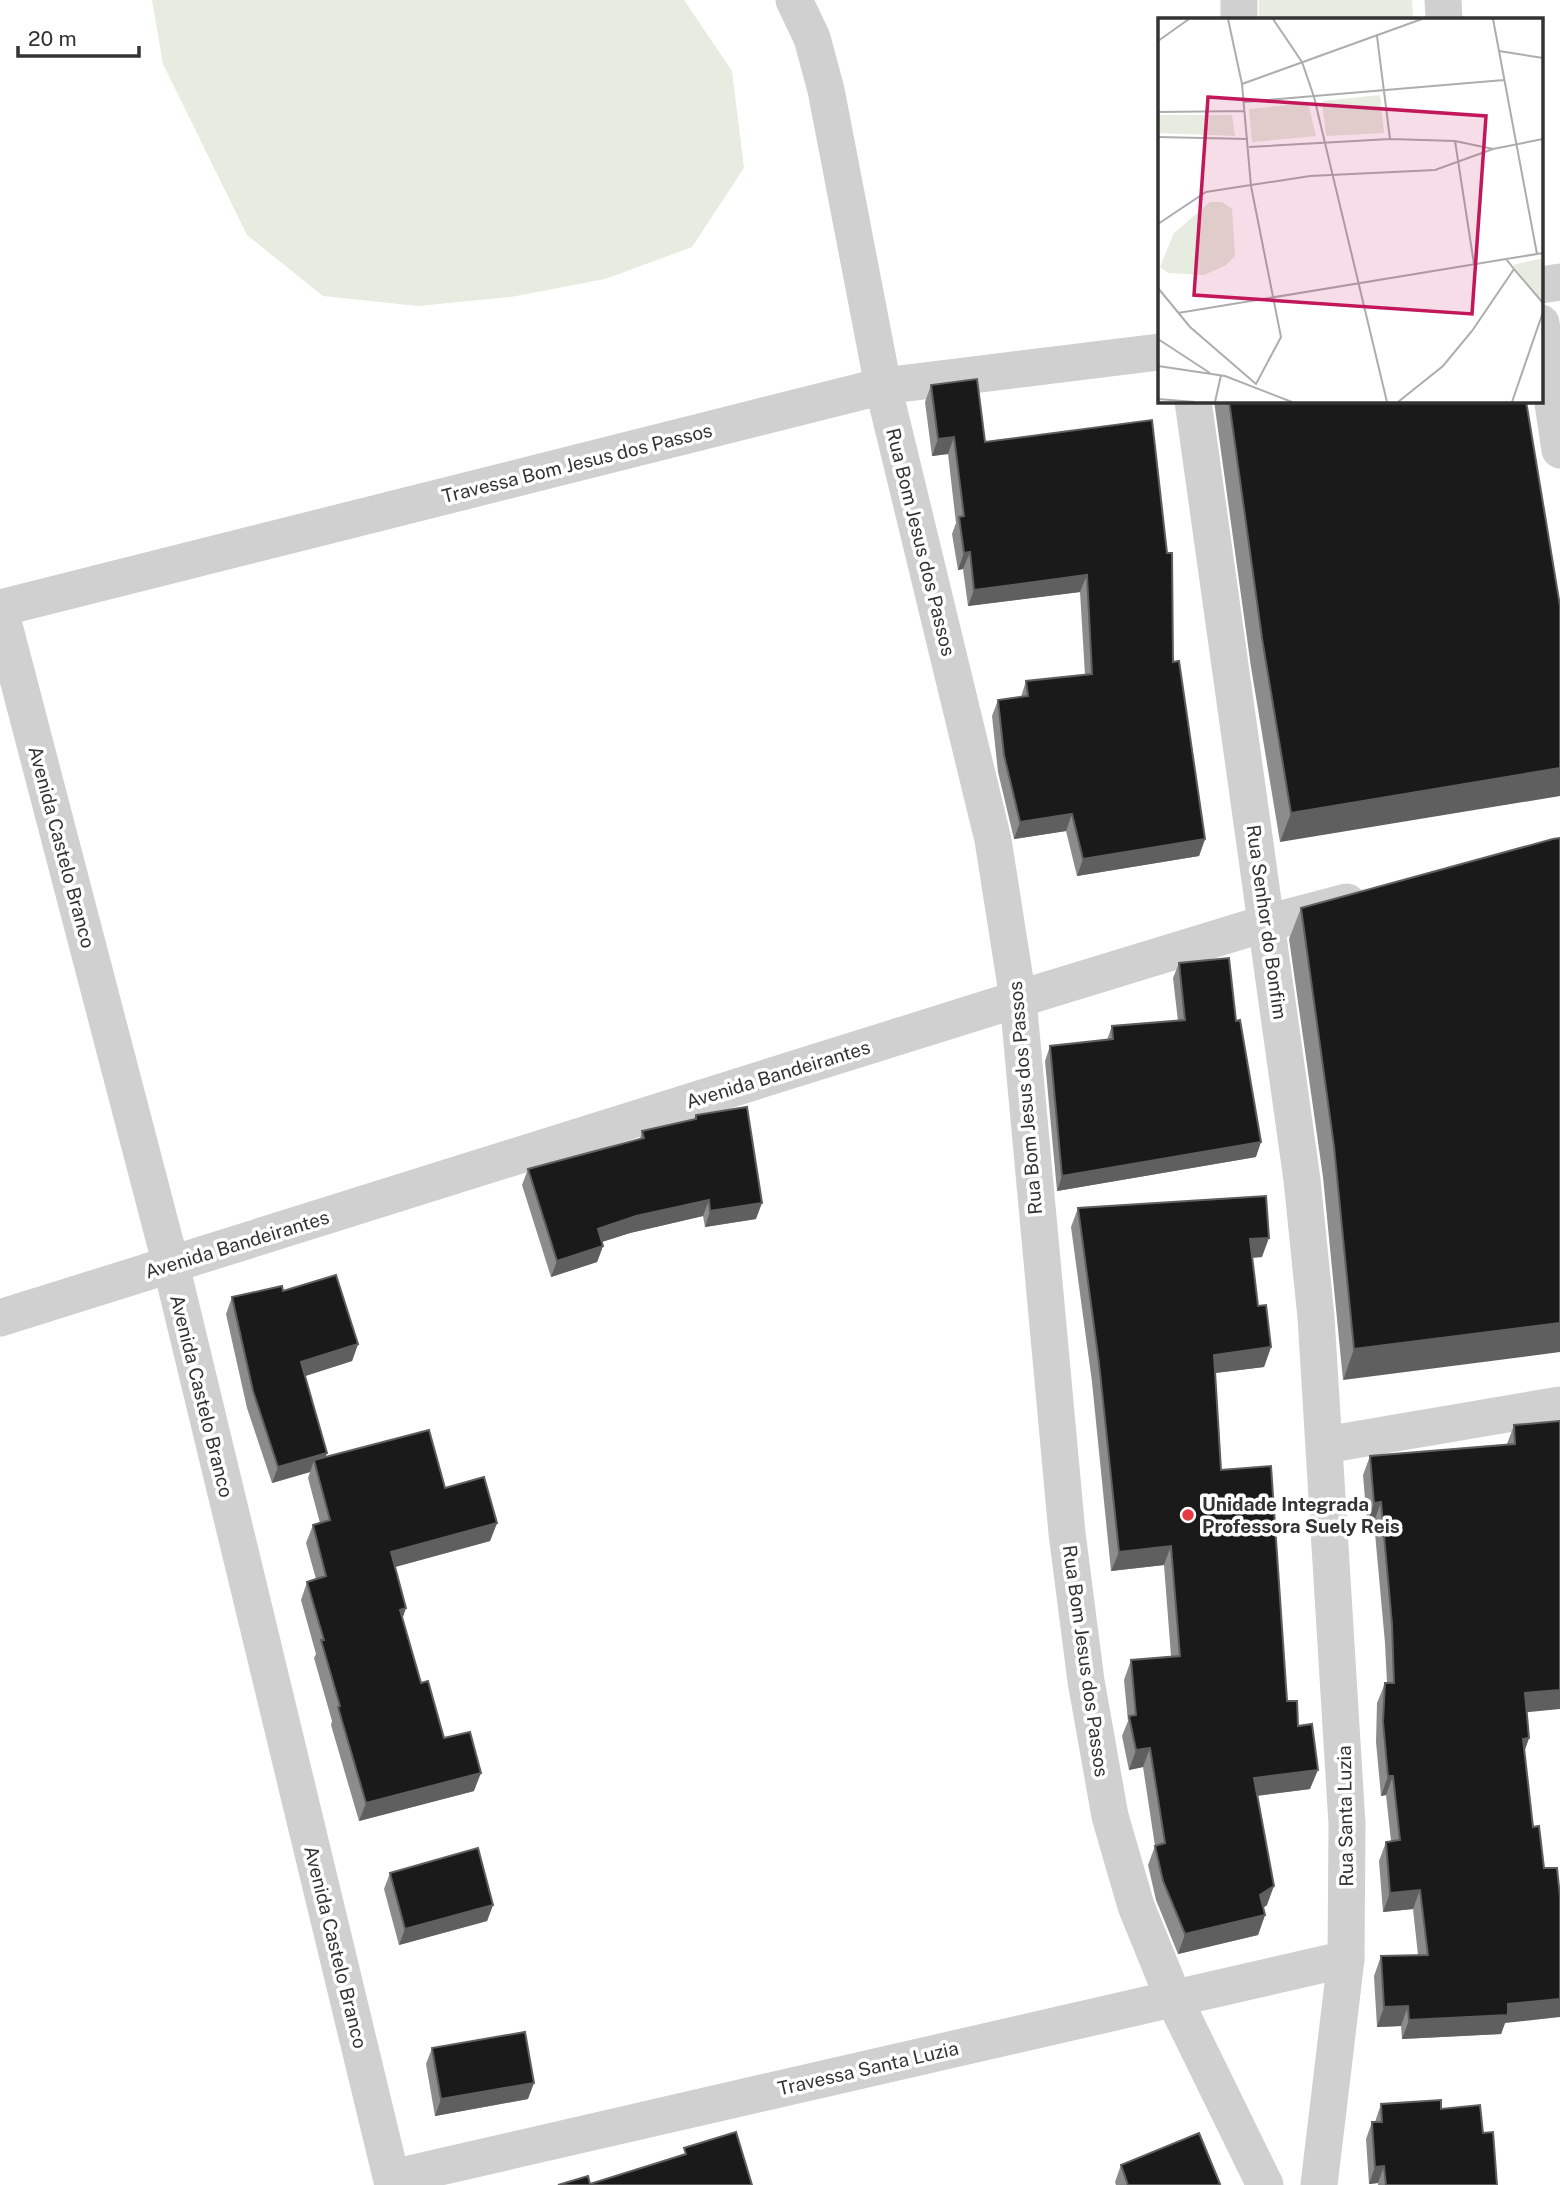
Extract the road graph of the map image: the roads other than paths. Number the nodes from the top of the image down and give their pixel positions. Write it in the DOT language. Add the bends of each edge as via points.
graph roads {
  1 [pos="794,0"];
  2 [pos="1239,0"];
  3 [pos="1443,0"];
  4 [pos="1239,18"];
  5 [pos="1444,18"];
  6 [pos="1560,282"];
  7 [pos="1542,285"];
  8 [pos="1542,330"];
  9 [pos="1158,352"];
  10 [pos="883,386"];
  11 [pos="1193,402"];
  12 [pos="1560,450"];
  13 [pos="0,609"];
  14 [pos="1381,893"];
  15 [pos="1267,923"];
  16 [pos="1018,999"];
  17 [pos="171,1265"];
  18 [pos="0,1318"];
  19 [pos="1560,1405"];
  20 [pos="1325,1445"];
  21 [pos="1346,1959"];
  22 [pos="1174,1997"];
  23 [pos="392,2182"];
  24 [pos="1265,2185"];
  25 [pos="1319,2185"];
  1 -- 10 [label="street, Rua Bom Jesus dos Passos" via="812,38 826,90"];
  2 -- 4 [label="street"];
  3 -- 5 [label="street"];
  6 -- 7 [label="street"];
  8 -- 12 [label="street"];
  9 -- 10 [label="street, Travessa Bom Jesus dos Passos"];
  10 -- 13 [label="street, Travessa Bom Jesus dos Passos"];
  10 -- 16 [label="street, Rua Bom Jesus dos Passos" via="993,839"];
  11 -- 15 [label="street, Rua Senhor do Bonfim"];
  13 -- 17 [label="street, Avenida Castelo Branco"];
  14 -- 15 [label="street, Avenida Bandeirantes"];
  15 -- 16 [label="street, Avenida Bandeirantes"];
  15 -- 20 [label="street, Rua Senhor do Bonfim" via="1302,1180"];
  16 -- 17 [label="street, Avenida Bandeirantes"];
  16 -- 22 [label="street, Rua Bom Jesus dos Passos" via="1066,1519 1086,1681 1110,1816 1136,1906"];
  17 -- 18 [label="street, Avenida Bandeirantes"];
  17 -- 23 [label="street, Avenida Castelo Branco"];
  19 -- 20 [label="street"];
  20 -- 21 [label="street, Rua Santa Luzia" via="1347,1824"];
  21 -- 22 [label="street, Travessa Santa Luzia"];
  21 -- 25 [label="street, Rua Santa Luzia"];
  22 -- 23 [label="street, Travessa Santa Luzia"];
  22 -- 24 [label="street, Rua Bom Jesus dos Passos"];
}
